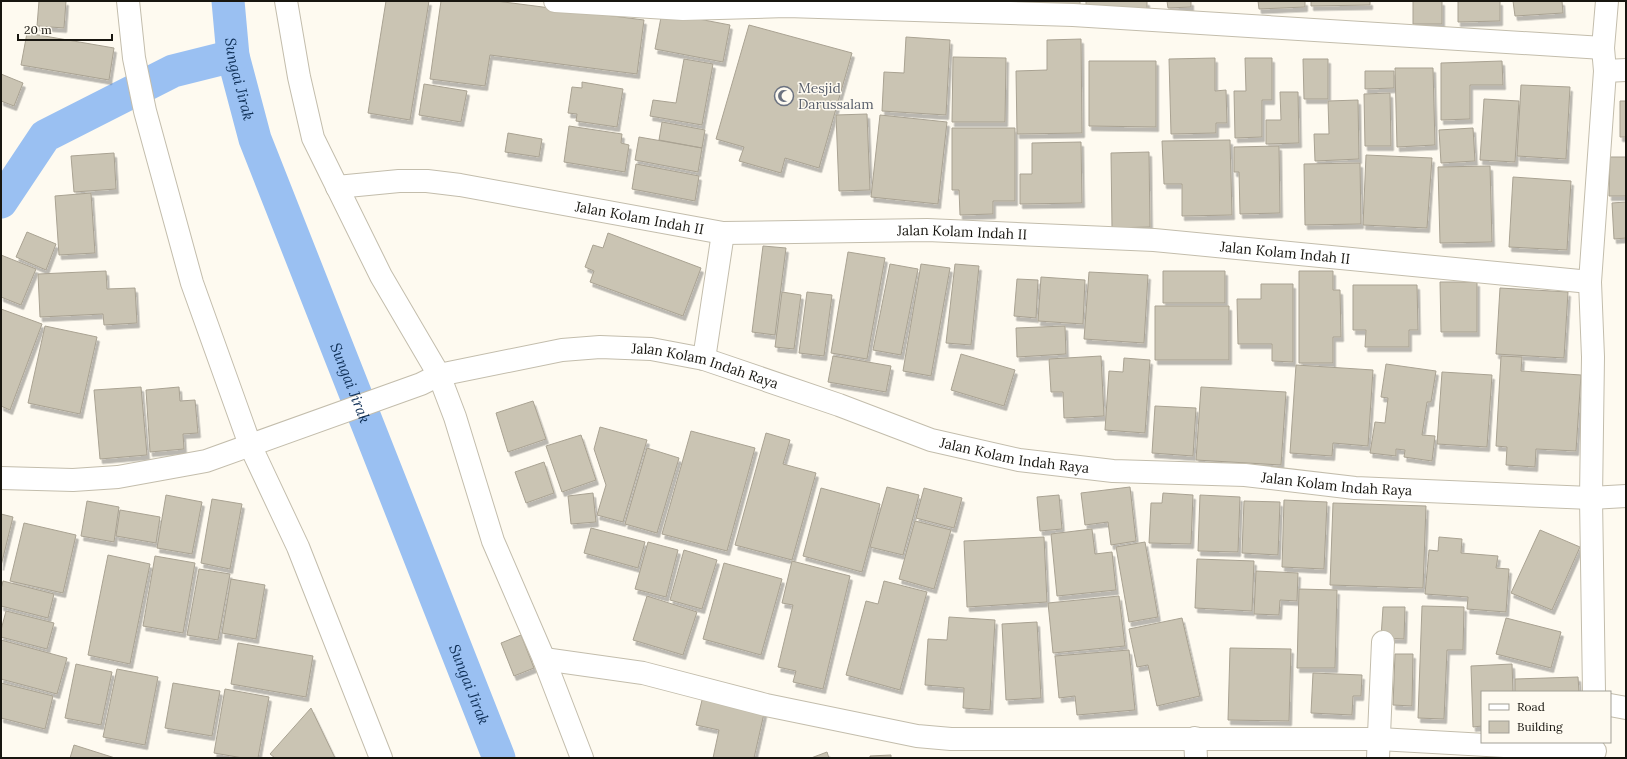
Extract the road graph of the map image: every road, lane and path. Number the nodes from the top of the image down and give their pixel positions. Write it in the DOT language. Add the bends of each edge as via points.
graph roads {
  1 [pos="128,1"];
  2 [pos="286,1"];
  3 [pos="555,1"];
  4 [pos="1607,1"];
  5 [pos="1603,48"];
  6 [pos="1615,70"];
  7 [pos="337,188"];
  8 [pos="723,233"];
  9 [pos="1590,282"];
  10 [pos="704,359"];
  11 [pos="430,380"];
  12 [pos="259,441"];
  13 [pos="1,478"];
  14 [pos="1626,496"];
  15 [pos="1591,498"];
  16 [pos="1383,642"];
  17 [pos="544,658"];
  18 [pos="1594,691"];
  19 [pos="1611,705"];
  20 [pos="1626,708"];
  21 [pos="1004,748"];
  22 [pos="1196,748"];
  23 [pos="1378,749"];
  24 [pos="1595,750"];
  25 [pos="381,758"];
  26 [pos="582,758"];
  1 -- 12 [label="street" via="134,58 145,110 192,283"];
  2 -- 7 [label="street" via="313,138"];
  3 -- 5 [label="street" via="683,9 787,6 1073,15"];
  4 -- 5 [label="street"];
  5 -- 6 [label="street"];
  6 -- 9 [label="street"];
  7 -- 8 [label="street, Jalan Kolam Indah II" via="399,181 427,181"];
  7 -- 11 [label="street"];
  8 -- 9 [label="street, Jalan Kolam Indah II" via="927,230 1154,240"];
  8 -- 10 [label="street"];
  9 -- 15 [label="street" via="1593,357"];
  10 -- 11 [label="street, Jalan Kolam Indah Raya" via="651,348 600,347 562,350"];
  10 -- 15 [label="street, Jalan Kolam Indah Raya" via="839,405 931,440 1019,460 1113,471 1245,475 1355,488"];
  11 -- 12 [label="street, Jalan Kolam Indah Raya"];
  11 -- 17 [label="street" via="455,417 493,542"];
  12 -- 13 [label="street, Jalan Kolam Indah Raya" via="206,461 118,477 73,480"];
  12 -- 25 [label="street"];
  14 -- 15 [label="street, Jalan Kolam Indah Raya"];
  15 -- 18 [label="street"];
  16 -- 23 [label="street"];
  17 -- 21 [label="street" via="643,673 766,705 917,736"];
  17 -- 26 [label="street"];
  19 -- 20 [label="street"];
  21 -- 22 [label="street"];
  22 -- 23 [label="street"];
  23 -- 24 [label="street"];
}
